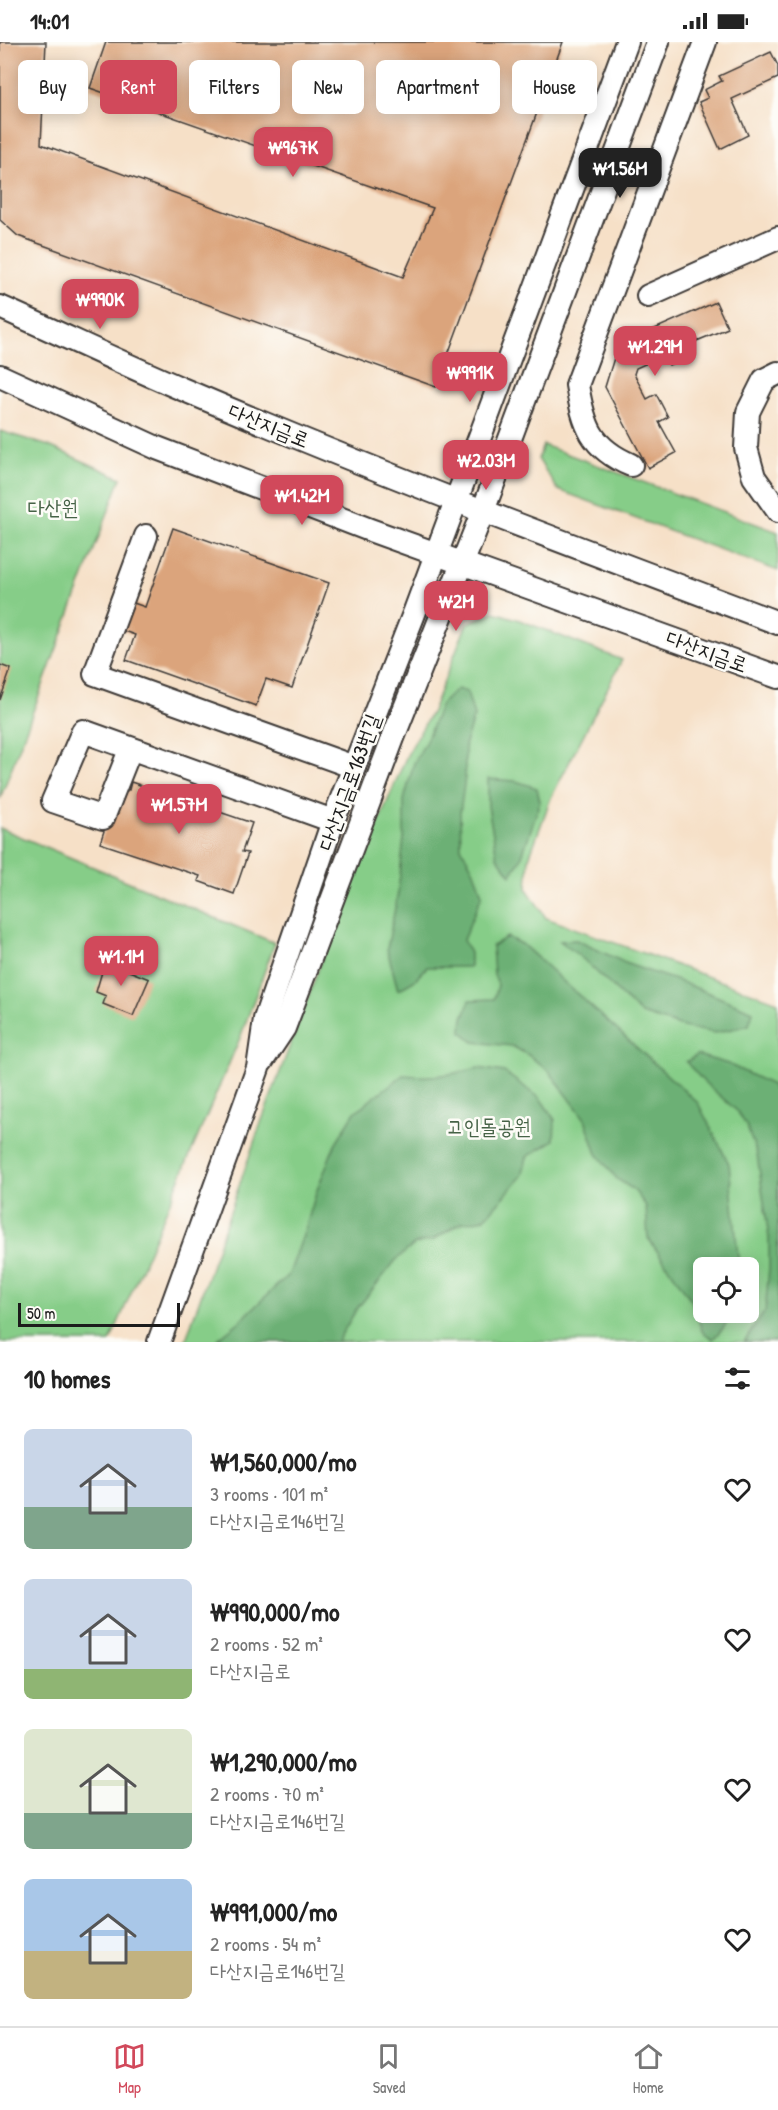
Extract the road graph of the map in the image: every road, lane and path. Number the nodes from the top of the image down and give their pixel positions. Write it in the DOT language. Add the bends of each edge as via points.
graph roads {
  1 [pos="627,42"];
  2 [pos="658,42"];
  3 [pos="705,42"];
  4 [pos="778,238"];
  5 [pos="648,296"];
  6 [pos="1,307"];
  7 [pos="778,373"];
  8 [pos="0,376"];
  9 [pos="32,392"];
  10 [pos="0,397"];
  11 [pos="631,465"];
  12 [pos="455,500"];
  13 [pos="483,511"];
  14 [pos="778,511"];
  15 [pos="146,536"];
  16 [pos="436,553"];
  17 [pos="462,562"];
  18 [pos="778,623"];
  19 [pos="778,677"];
  20 [pos="130,750"];
  21 [pos="354,767"];
  22 [pos="333,821"];
  23 [pos="258,1068"];
  24 [pos="159,1342"];
  1 -- 12 [label="street, 다산지금로163번길"];
  2 -- 13 [label="street, 다산지금로163번길"];
  3 -- 11 [label="street" via="577,385 582,417 596,441"];
  4 -- 5 [label="street"];
  6 -- 12 [label="street, 다산지금로" via="182,389"];
  7 -- 14 [label="street" via="764,380 748,412 746,448 754,477"];
  8 -- 9 [label="street, 다산지금로"];
  9 -- 10 [label="street"];
  9 -- 16 [label="street, 다산지금로" via="157,448"];
  12 -- 13 [label="street, 다산지금로"];
  12 -- 16 [label="street, 다산지금로163번길"];
  13 -- 17 [label="street, 다산지금로163번길"];
  13 -- 18 [label="street, 다산지금로"];
  15 -- 21 [label="street" via="95,674"];
  16 -- 17 [label="street, 다산지금로"];
  16 -- 21 [label="street, 다산지금로163번길"];
  17 -- 19 [label="street, 다산지금로"];
  17 -- 23 [label="street, 다산지금로163번길" via="284,1028"];
  20 -- 22 [label="street"];
  21 -- 22 [label="street, 다산지금로163번길"];
  22 -- 23 [label="street, 다산지금로163번길" via="265,1019"];
  23 -- 24 [label="street, 다산지금로163번길"];
}
